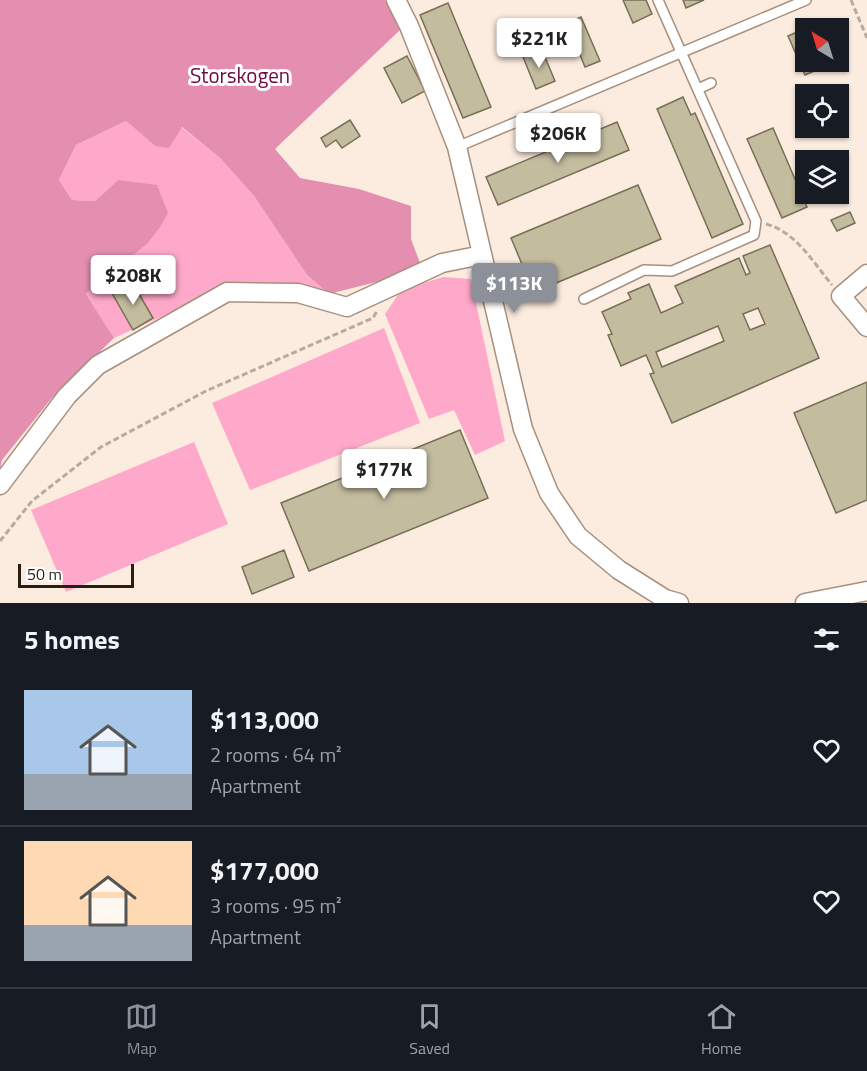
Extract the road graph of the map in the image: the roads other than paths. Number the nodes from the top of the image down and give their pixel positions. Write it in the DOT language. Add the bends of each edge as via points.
graph roads {
  1 [pos="396,0"];
  2 [pos="658,0"];
  3 [pos="806,0"];
  4 [pos="682,52"];
  5 [pos="711,83"];
  6 [pos="698,89"];
  7 [pos="457,147"];
  8 [pos="482,255"];
  9 [pos="867,274"];
  10 [pos="584,299"];
  11 [pos="867,327"];
  12 [pos="0,485"];
  13 [pos="867,591"];
  14 [pos="679,603"];
  15 [pos="805,603"];
  1 -- 7 [label="street"];
  2 -- 4 [label="lane"];
  3 -- 4 [label="lane"];
  4 -- 6 [label="lane"];
  4 -- 7 [label="lane"];
  5 -- 6 [label="lane"];
  6 -- 10 [label="lane" via="756,221 754,235 672,271 644,270"];
  7 -- 8 [label="street"];
  8 -- 12 [label="street" via="442,263 347,307 298,293 227,292 98,365 67,396"];
  8 -- 14 [label="street" via="523,429 549,493 586,543 619,570"];
  9 -- 11 [label="street" via="841,296"];
  13 -- 15 [label="street"];
}
